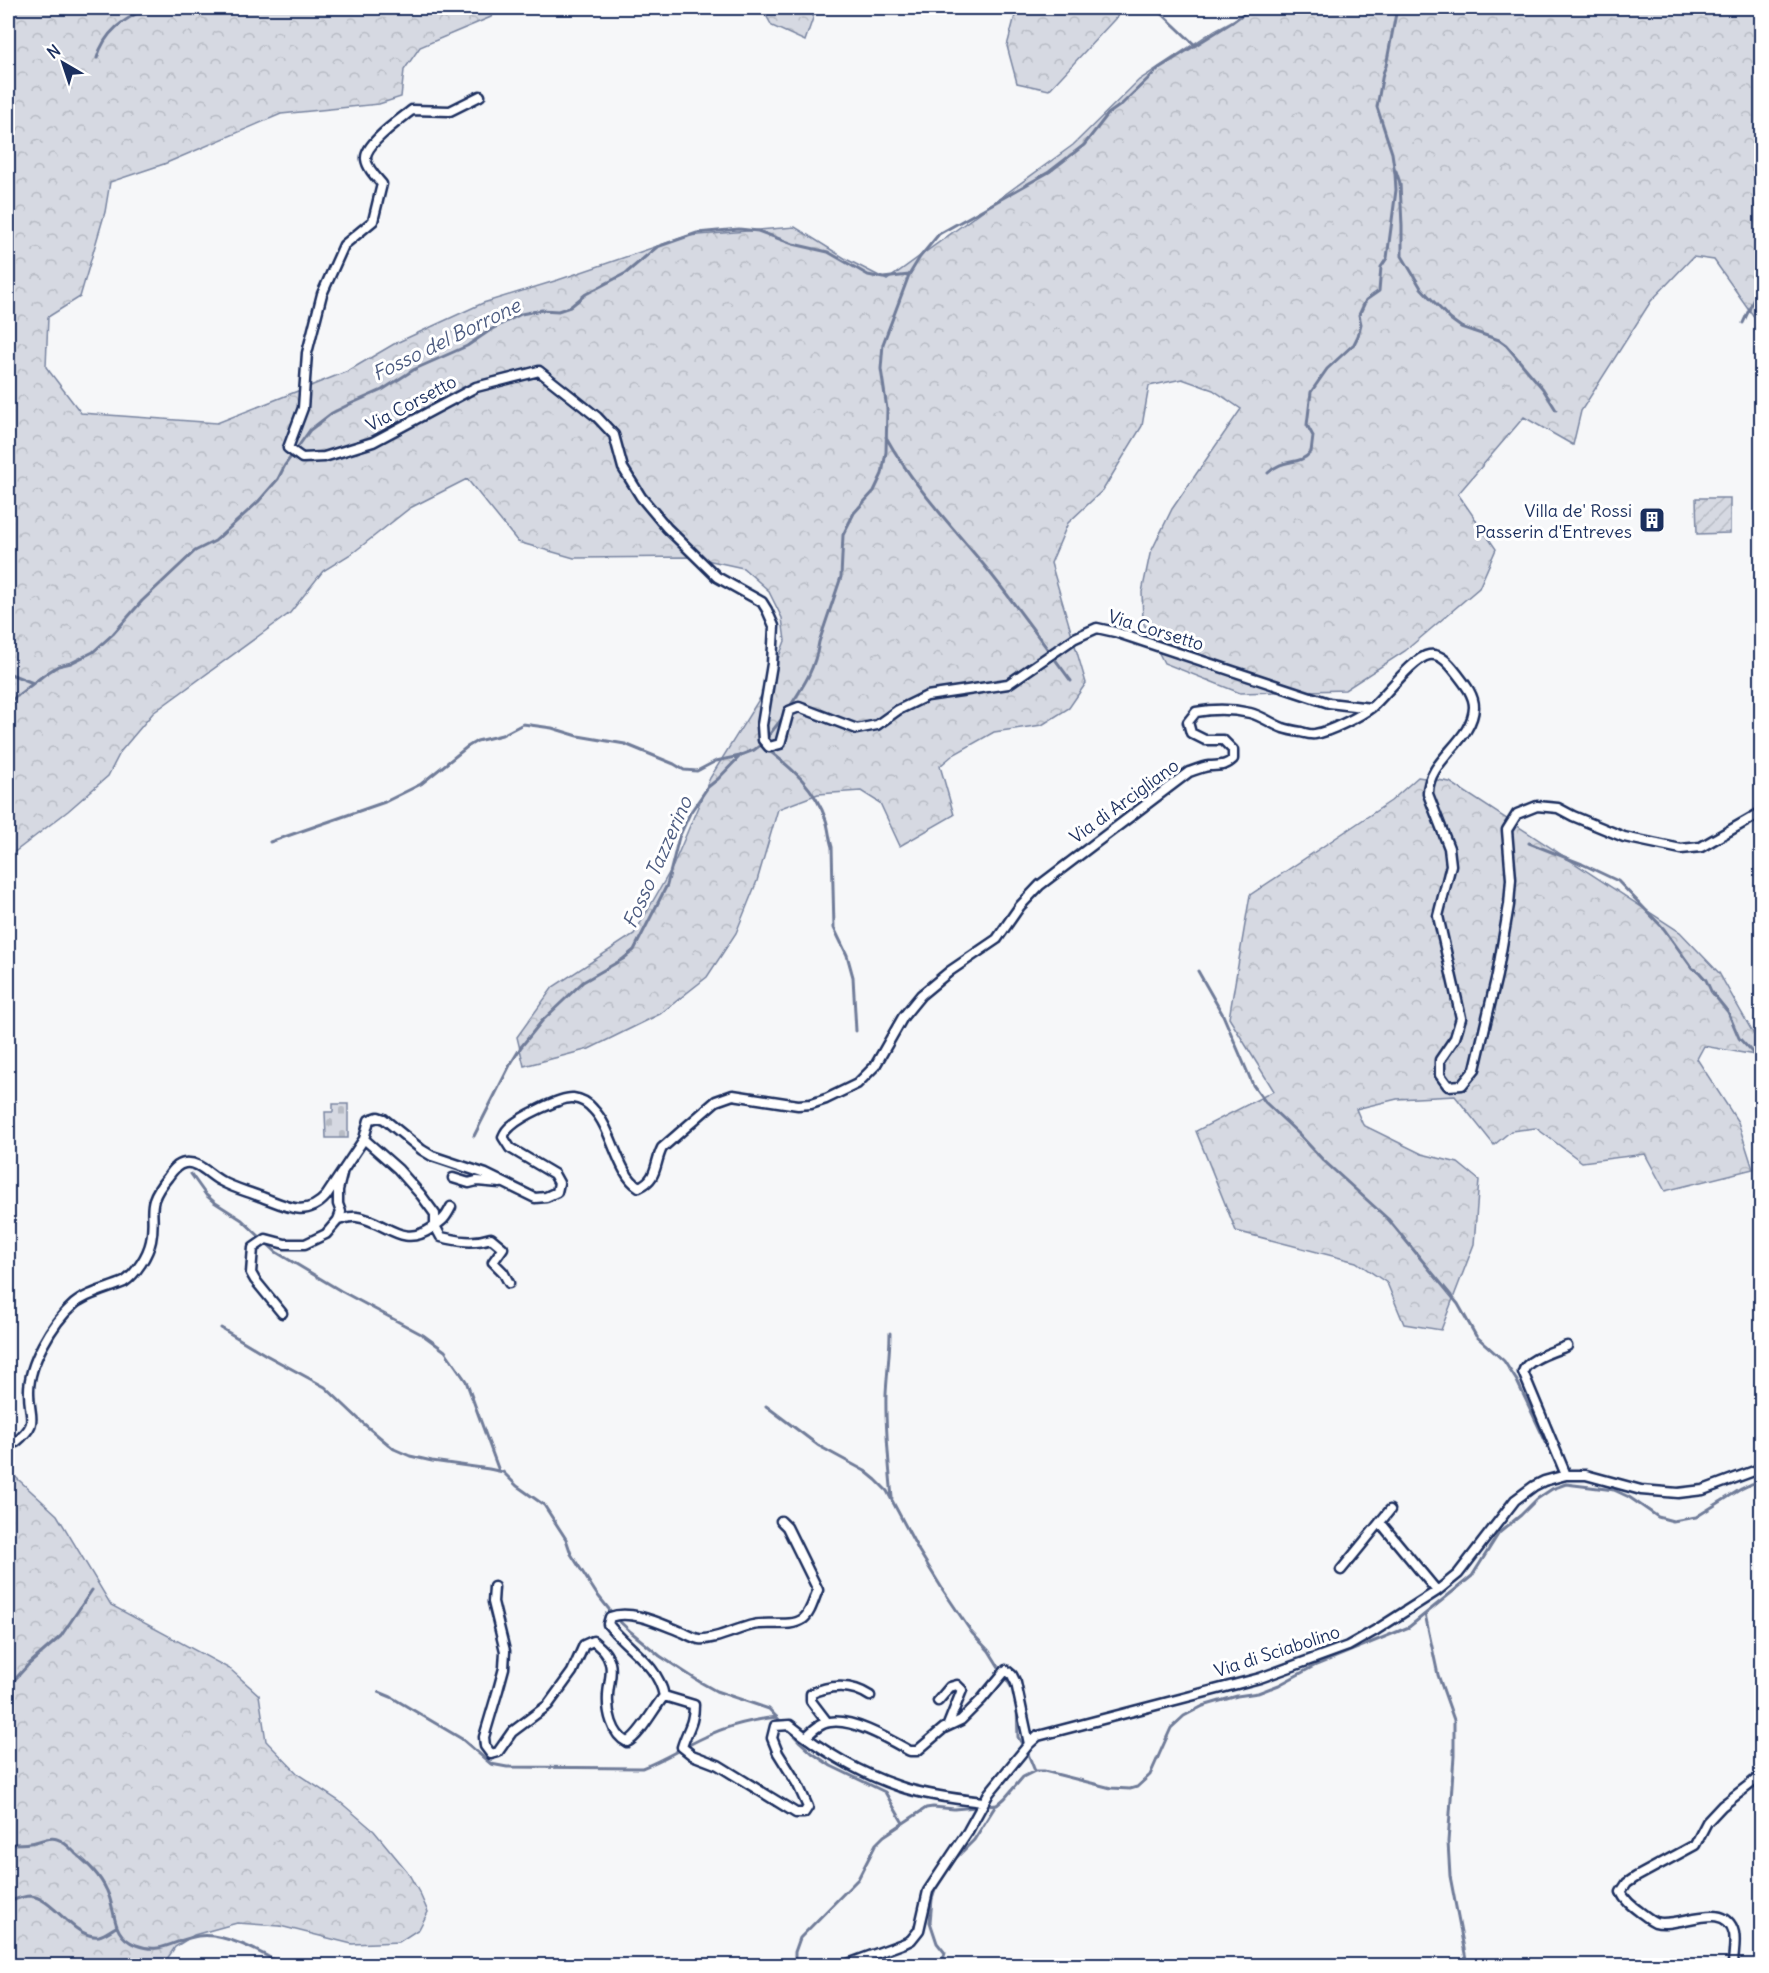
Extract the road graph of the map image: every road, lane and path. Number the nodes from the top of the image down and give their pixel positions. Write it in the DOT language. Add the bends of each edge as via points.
graph roads {
  1 [pos="480,96"];
  2 [pos="1371,708"];
  3 [pos="1761,812"];
  4 [pos="364,1139"];
  5 [pos="344,1168"];
  6 [pos="453,1178"];
  7 [pos="506,1184"];
  8 [pos="451,1207"];
  9 [pos="338,1220"];
  10 [pos="435,1226"];
  11 [pos="509,1283"];
  12 [pos="282,1313"];
  13 [pos="1567,1346"];
  14 [pos="8,1439"];
  15 [pos="1761,1468"];
  16 [pos="1566,1475"];
  17 [pos="1390,1510"];
  18 [pos="781,1521"];
  19 [pos="1380,1522"];
  20 [pos="1341,1570"];
  21 [pos="494,1587"];
  22 [pos="1437,1591"];
  23 [pos="664,1696"];
  24 [pos="870,1696"];
  25 [pos="939,1701"];
  26 [pos="827,1722"];
  27 [pos="948,1725"];
  28 [pos="806,1737"];
  29 [pos="1029,1744"];
  30 [pos="1761,1775"];
  31 [pos="983,1802"];
  32 [pos="842,1965"];
  33 [pos="1733,1965"];
  1 -- 2 [label="street, Via Corsetto" via="450,111 412,110 368,148 366,158 371,171 382,184 373,221 344,246 322,294 307,353 303,408 288,448 294,453 302,458 324,457 373,442 476,387 539,371 614,435 623,468 667,528 717,577 762,602 767,610 774,626 762,725 770,747 780,744 789,711 799,706 856,729 877,725 927,696 1008,684 1075,638 1097,628 1329,703"];
  2 -- 3 [label="street, Via di Arcigliano" via="1417,661 1435,655 1452,667 1467,686 1474,708 1468,726 1428,786 1451,865 1438,916 1461,1018 1455,1038 1440,1060 1440,1075 1448,1086 1462,1085 1475,1069 1509,905 1507,830 1517,814 1537,806 1558,808 1624,837 1681,849 1701,847"];
  2 -- 7 [label="street, Via di Arcigliano" via="1349,722 1314,735 1283,728 1251,713 1218,709 1196,712 1188,722 1191,733 1205,740 1223,740 1233,750 1233,759 1227,764 1189,772 1040,885 997,939 921,995 903,1017 875,1066 849,1088 812,1104 732,1095 716,1101 662,1148 652,1179 639,1187 629,1179 593,1108 581,1100 561,1100 512,1124 503,1137 510,1148 554,1174 559,1183 557,1192 535,1198"];
  4 -- 5 [label="street"];
  4 -- 7 [label="street, Via di Arcigliano" via="369,1120 378,1117 427,1153"];
  4 -- 10 [label="street" via="418,1191 435,1214"];
  5 -- 9 [label="street" via="338,1190"];
  5 -- 14 [label="street" via="319,1204 298,1209 233,1188 202,1167 178,1165 155,1194 151,1242 131,1277 74,1304 44,1342 32,1368 29,1431 16,1442"];
  6 -- 7 [label="street"];
  8 -- 10 [label="street" via="444,1221"];
  9 -- 10 [label="street" via="356,1217 393,1233 413,1236"];
  9 -- 12 [label="street" via="326,1234 305,1244 266,1239 253,1248 251,1273"];
  10 -- 11 [label="street" via="441,1237 460,1242 491,1238 499,1243 503,1248 493,1262"];
  13 -- 16 [label="street" via="1530,1362 1523,1372"];
  15 -- 16 [label="street, Via di Sciabolino" via="1703,1490 1678,1493 1641,1490 1586,1475"];
  16 -- 22 [label="street, Via di Sciabolino" via="1524,1492 1463,1570"];
  17 -- 19 [label="street"];
  18 -- 23 [label="street" via="818,1590 802,1620 753,1624 700,1639 635,1615 620,1613 610,1617 608,1623 637,1651 663,1687"];
  19 -- 20 [label="street"];
  19 -- 22 [label="street"];
  21 -- 23 [label="street" via="493,1602 505,1651 504,1668 484,1737 491,1754 498,1752 512,1732 548,1706 572,1672 584,1645 592,1641 604,1650 610,1664 608,1702 620,1738 627,1742 634,1739"];
  22 -- 29 [label="street, Via di Sciabolino" via="1348,1646 1322,1656 1260,1678 1046,1733"];
  23 -- 28 [label="street" via="694,1705 694,1720 682,1747 796,1813 804,1813 808,1807 772,1738 775,1726 790,1725"];
  24 -- 26 [label="street" via="850,1687 811,1694 811,1701"];
  25 -- 27 [label="street" via="950,1687 957,1685 962,1690"];
  26 -- 27 [label="street" via="872,1731 913,1751"];
  26 -- 28 [label="street"];
  27 -- 29 [label="street" via="966,1715 1006,1670 1016,1683"];
  28 -- 31 [label="street" via="900,1787"];
  29 -- 31 [label="street, Via di Sciabolino"];
  30 -- 33 [label="street" via="1722,1806 1707,1822 1695,1845 1636,1877 1621,1892 1624,1900 1655,1922 1721,1916 1734,1933"];
  31 -- 32 [label="street, Via di Sciabolino" via="928,1892 919,1930 911,1940"];
}
